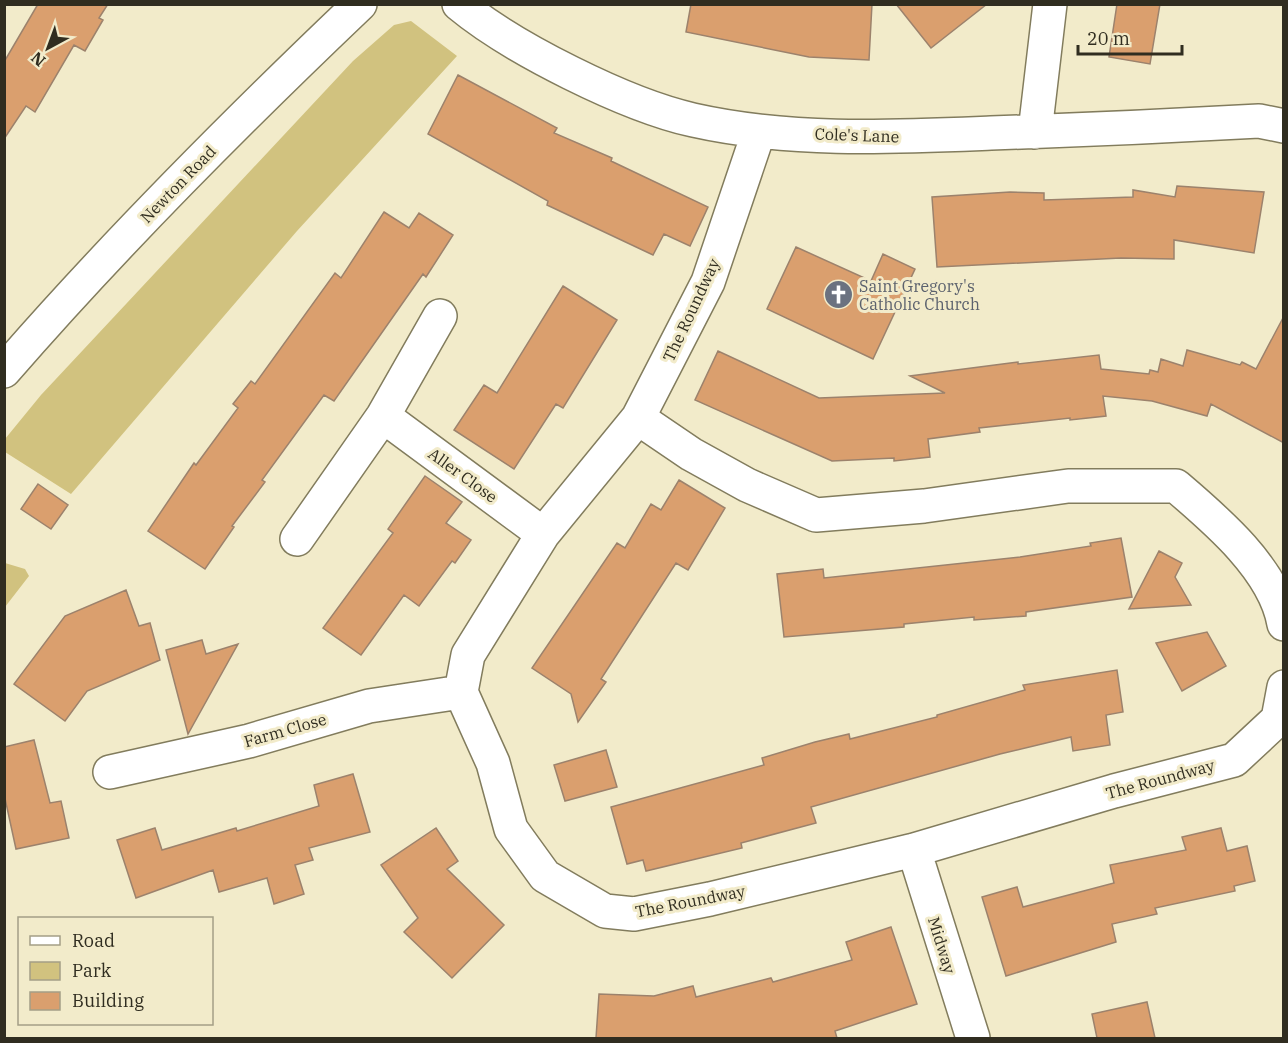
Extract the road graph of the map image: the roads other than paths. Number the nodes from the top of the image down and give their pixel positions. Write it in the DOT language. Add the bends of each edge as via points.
graph roads {
  1 [pos="360,4"];
  2 [pos="459,4"];
  3 [pos="1050,4"];
  4 [pos="1284,126"];
  5 [pos="759,131"];
  6 [pos="1035,132"];
  7 [pos="440,316"];
  8 [pos="4,371"];
  9 [pos="382,416"];
  10 [pos="638,418"];
  11 [pos="543,534"];
  12 [pos="297,538"];
  13 [pos="1284,624"];
  14 [pos="461,692"];
  15 [pos="1282,710"];
  16 [pos="110,772"];
  17 [pos="914,850"];
  18 [pos="973,1038"];
  1 -- 8 [label="street, Newton Road" via="79,285"];
  2 -- 5 [label="street, Cole's Lane" via="477,20 548,60 623,96 692,120"];
  3 -- 6 [label="street"];
  4 -- 6 [label="street, Cole's Lane" via="1259,122"];
  5 -- 6 [label="street, Cole's Lane" via="870,138"];
  5 -- 10 [label="street, The Roundway" via="708,282"];
  7 -- 9 [label="street"];
  9 -- 11 [label="street, Aller Close"];
  9 -- 12 [label="street"];
  10 -- 11 [label="street, The Roundway"];
  10 -- 13 [label="street" via="691,454 816,515 924,506 1068,486 1176,486 1254,560 1282,612"];
  11 -- 14 [label="street, The Roundway" via="468,655"];
  14 -- 16 [label="street, Farm Close" via="369,706 249,741"];
  14 -- 17 [label="street, The Roundway" via="493,763 511,829 545,876 606,911 634,914 710,899"];
  15 -- 17 [label="street, The Roundway" via="1234,760"];
  17 -- 18 [label="street, Midway"];
}
